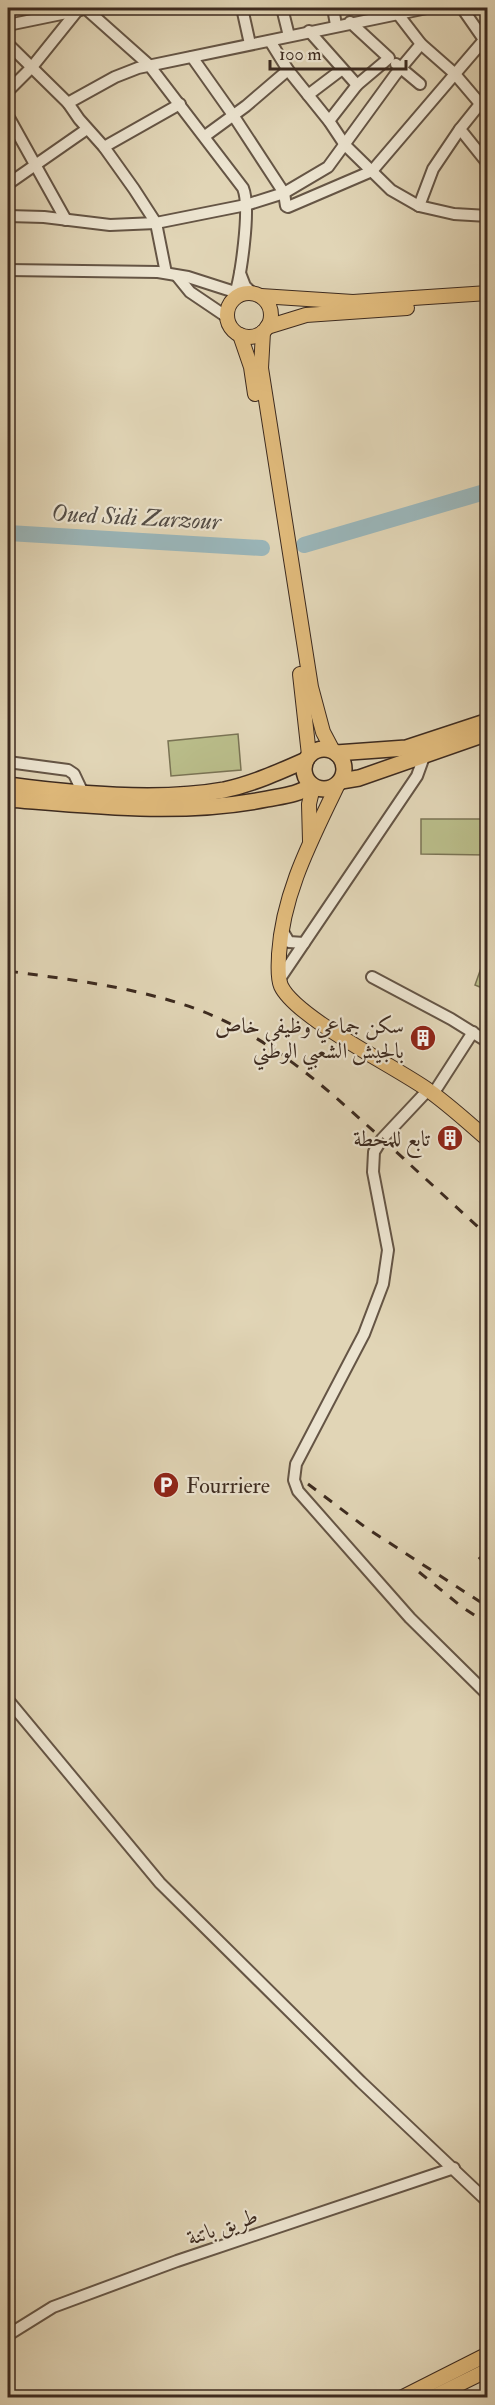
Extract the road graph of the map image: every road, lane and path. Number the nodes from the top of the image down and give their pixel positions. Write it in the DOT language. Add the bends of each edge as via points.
graph roads {
  1 [pos="242,8"];
  2 [pos="282,8"];
  3 [pos="333,8"];
  4 [pos="427,8"];
  5 [pos="462,8"];
  6 [pos="85,9"];
  7 [pos="394,10"];
  8 [pos="350,22"];
  9 [pos="8,25"];
  10 [pos="336,25"];
  11 [pos="309,31"];
  12 [pos="289,36"];
  13 [pos="270,41"];
  14 [pos="486,42"];
  15 [pos="8,44"];
  16 [pos="250,44"];
  17 [pos="421,44"];
  18 [pos="192,57"];
  19 [pos="388,58"];
  20 [pos="149,65"];
  21 [pos="32,67"];
  22 [pos="400,68"];
  23 [pos="288,70"];
  24 [pos="341,70"];
  25 [pos="454,73"];
  26 [pos="420,84"];
  27 [pos="357,85"];
  28 [pos="8,91"];
  29 [pos="308,95"];
  30 [pos="68,103"];
  31 [pos="180,104"];
  32 [pos="484,108"];
  33 [pos="234,115"];
  34 [pos="8,116"];
  35 [pos="329,121"];
  36 [pos="87,129"];
  37 [pos="460,129"];
  38 [pos="205,136"];
  39 [pos="345,145"];
  40 [pos="104,147"];
  41 [pos="488,164"];
  42 [pos="37,165"];
  43 [pos="372,171"];
  44 [pos="8,184"];
  45 [pos="284,193"];
  46 [pos="246,205"];
  47 [pos="419,206"];
  48 [pos="8,216"];
  49 [pos="488,216"];
  50 [pos="66,220"];
  51 [pos="156,223"];
  52 [pos="8,270"];
  53 [pos="171,274"];
  54 [pos="488,293"];
  55 [pos="244,295"];
  56 [pos="488,303"];
  57 [pos="227,317"];
  58 [pos="265,329"];
  59 [pos="240,336"];
  60 [pos="488,721"];
  61 [pos="488,733"];
  62 [pos="334,752"];
  63 [pos="426,754"];
  64 [pos="308,757"];
  65 [pos="8,762"];
  66 [pos="339,782"];
  67 [pos="8,785"];
  68 [pos="312,786"];
  69 [pos="83,793"];
  70 [pos="8,799"];
  71 [pos="310,843"];
  72 [pos="282,930"];
  73 [pos="304,944"];
  74 [pos="372,976"];
  75 [pos="279,980"];
  76 [pos="473,1032"];
  77 [pos="488,1042"];
  78 [pos="430,1092"];
  79 [pos="488,1140"];
  80 [pos="488,1695"];
  81 [pos="8,1701"];
  82 [pos="454,2168"];
  83 [pos="488,2202"];
  84 [pos="8,2335"];
  85 [pos="488,2354"];
  86 [pos="455,2370"];
  87 [pos="488,2370"];
  88 [pos="462,2383"];
  89 [pos="401,2397"];
  90 [pos="431,2397"];
  1 -- 16 [label="street"];
  2 -- 12 [label="street"];
  3 -- 10 [label="street"];
  4 -- 7 [label="street"];
  5 -- 14 [label="street"];
  6 -- 9 [label="street"];
  6 -- 20 [label="street"];
  6 -- 21 [label="street"];
  7 -- 8 [label="street"];
  7 -- 17 [label="street"];
  8 -- 10 [label="street"];
  8 -- 19 [label="street"];
  10 -- 11 [label="street"];
  11 -- 12 [label="street"];
  11 -- 24 [label="street"];
  12 -- 13 [label="street"];
  13 -- 16 [label="street"];
  13 -- 23 [label="street"];
  14 -- 25 [label="street"];
  15 -- 21 [label="street"];
  16 -- 18 [label="street"];
  17 -- 22 [label="street"];
  17 -- 25 [label="street"];
  18 -- 20 [label="street"];
  18 -- 33 [label="street"];
  19 -- 22 [label="street"];
  19 -- 27 [label="street"];
  20 -- 30 [label="street" via="115,77"];
  20 -- 31 [label="street"];
  21 -- 28 [label="street"];
  21 -- 30 [label="street"];
  22 -- 26 [label="street"];
  22 -- 39 [label="street"];
  23 -- 29 [label="street"];
  23 -- 33 [label="street"];
  24 -- 27 [label="street"];
  24 -- 29 [label="street"];
  25 -- 32 [label="street"];
  25 -- 43 [label="street"];
  27 -- 35 [label="street"];
  29 -- 35 [label="street"];
  30 -- 36 [label="street"];
  31 -- 38 [label="street"];
  31 -- 40 [label="street"];
  32 -- 37 [label="street"];
  33 -- 38 [label="street"];
  33 -- 45 [label="street"];
  34 -- 42 [label="street"];
  35 -- 39 [label="street"];
  36 -- 40 [label="street"];
  36 -- 42 [label="street"];
  37 -- 41 [label="street"];
  37 -- 47 [label="street" via="433,169"];
  38 -- 46 [label="street" via="243,188"];
  39 -- 43 [label="street"];
  39 -- 45 [label="street" via="328,166"];
  40 -- 51 [label="street"];
  42 -- 44 [label="street"];
  42 -- 50 [label="street"];
  43 -- 45 [label="street" via="290,206 286,206"];
  43 -- 47 [label="street" via="392,190"];
  45 -- 46 [label="street"];
  46 -- 51 [label="street"];
  46 -- 55 [label="street" via="240,273"];
  47 -- 49 [label="street"];
  48 -- 50 [label="street"];
  50 -- 51 [label="street" via="110,225"];
  51 -- 53 [label="street"];
  52 -- 53 [label="street"];
  53 -- 55 [label="street"];
  53 -- 57 [label="street"];
  54 -- 55 [label="main road" via="353,302"];
  55 -- 57 [label="main road" via="227,311"];
  55 -- 58 [label="main road" via="270,310"];
  56 -- 58 [label="main road" via="319,313"];
  57 -- 59 [label="main road"];
  58 -- 59 [label="main road" via="255,336"];
  58 -- 62 [label="main road" via="261,368 311,687 322,732"];
  59 -- 64 [label="main road" via="253,378 306,716"];
  60 -- 62 [label="highway" via="406,748"];
  61 -- 63 [label="highway"];
  62 -- 64 [label="highway" via="321,749"];
  62 -- 66 [label="highway" via="343,763"];
  63 -- 66 [label="highway"];
  63 -- 73 [label="street" via="417,776"];
  64 -- 68 [label="highway" via="303,771"];
  64 -- 69 [label="highway" via="226,790 197,794"];
  65 -- 69 [label="street" via="68,770"];
  66 -- 68 [label="highway" via="328,789"];
  66 -- 71 [label="main road"];
  67 -- 69 [label="highway"];
  68 -- 70 [label="highway" via="247,802 167,809"];
  68 -- 71 [label="main road"];
  71 -- 72 [label="main road" via="294,876"];
  72 -- 73 [label="street" via="289,942"];
  72 -- 75 [label="main road"];
  73 -- 75 [label="street"];
  74 -- 76 [label="street"];
  75 -- 78 [label="main road" via="291,1000 314,1018"];
  76 -- 77 [label="street"];
  76 -- 78 [label="street"];
  78 -- 79 [label="main road"];
  78 -- 80 [label="street" via="382,1139 374,1152 373,1172 388,1250 383,1284 364,1334 296,1464 294,1480 298,1491 410,1618"];
  81 -- 82 [label="street" via="160,1883"];
  82 -- 83 [label="street"];
  82 -- 84 [label="street, طريق باتنة" via="63,2303"];
  85 -- 86 [label="main road"];
  86 -- 88 [label="main road" via="452,2381"];
  86 -- 89 [label="main road"];
  87 -- 88 [label="main road"];
  88 -- 90 [label="main road"];
}
